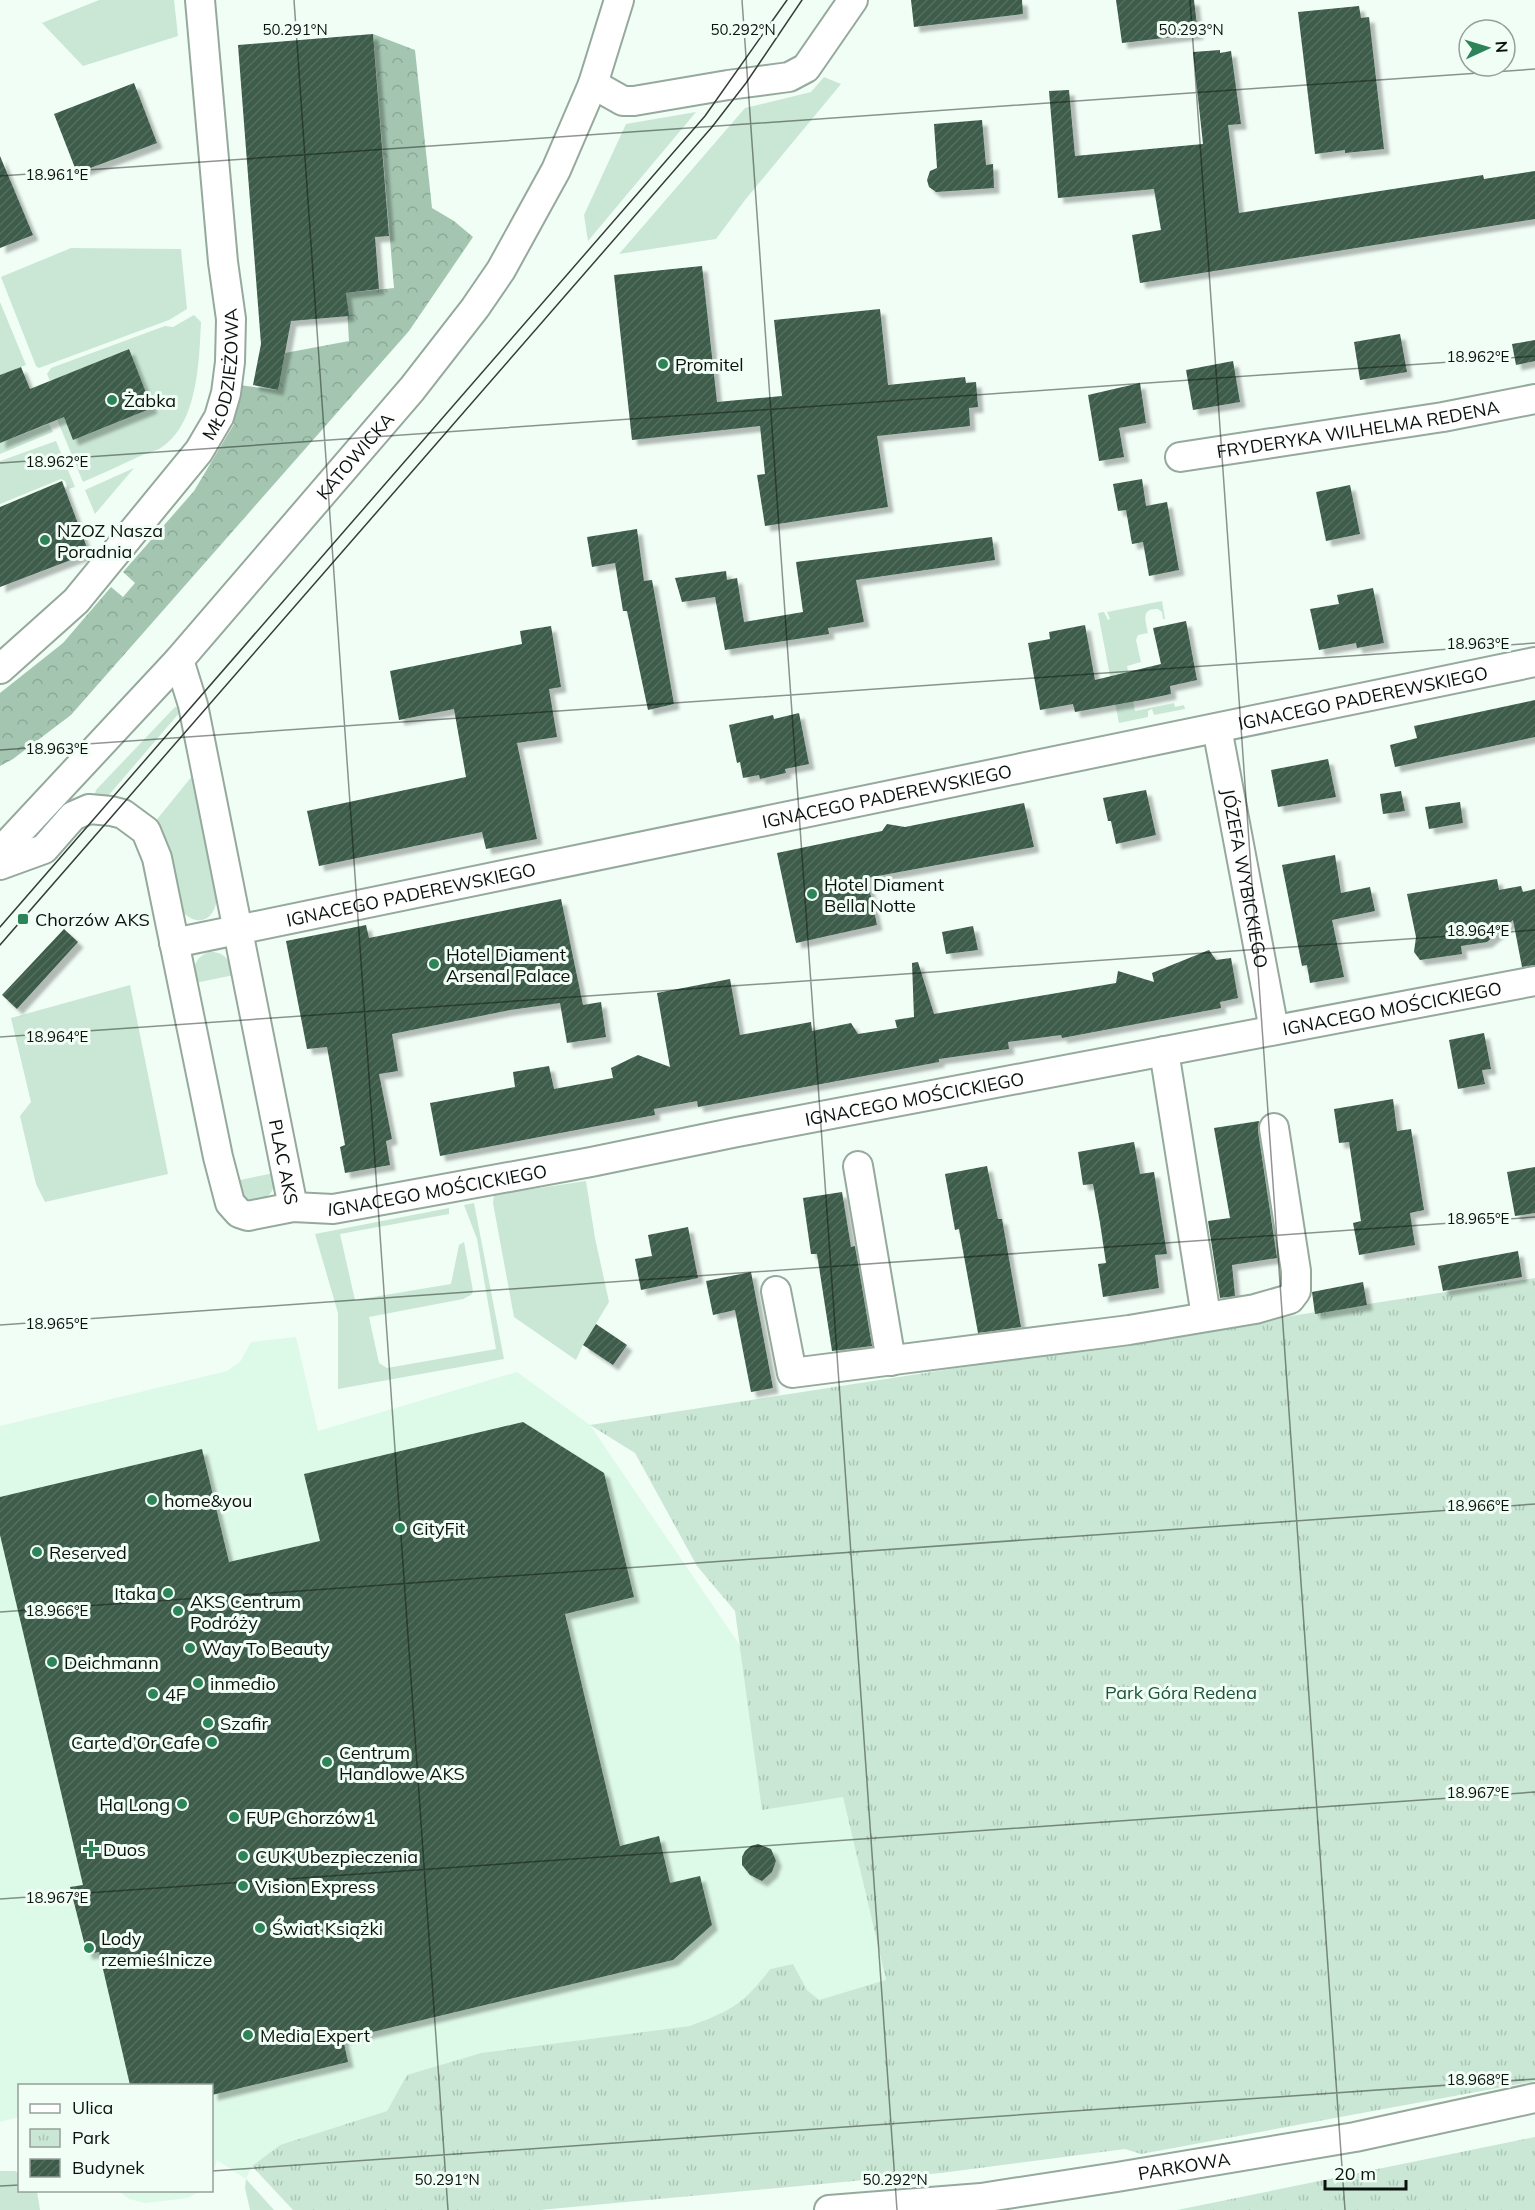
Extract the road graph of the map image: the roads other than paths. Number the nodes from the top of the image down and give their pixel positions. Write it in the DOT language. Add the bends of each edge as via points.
graph roads {
  1 [pos="200,0"];
  2 [pos="619,0"];
  3 [pos="853,0"];
  4 [pos="593,84"];
  5 [pos="1535,399"];
  6 [pos="1180,457"];
  7 [pos="179,660"];
  8 [pos="1535,662"];
  9 [pos="0,669"];
  10 [pos="1217,728"];
  11 [pos="0,852"];
  12 [pos="0,865"];
  13 [pos="237,930"];
  14 [pos="174,944"];
  15 [pos="1535,981"];
  16 [pos="1274,1030"];
  17 [pos="1164,1051"];
  18 [pos="1274,1128"];
  19 [pos="858,1166"];
  20 [pos="293,1207"];
  21 [pos="776,1291"];
  22 [pos="1206,1316"];
  23 [pos="891,1361"];
  24 [pos="1535,2098"];
  25 [pos="829,2210"];
  1 -- 9 [label="street, MŁODZIEŻOWA" via="231,319 230,362 219,417 199,452 76,601"];
  2 -- 4 [label="street, KATOWICKA"];
  3 -- 4 [label="street" via="806,68 789,77 634,101"];
  4 -- 7 [label="street, KATOWICKA" via="546,188 501,270 475,308 405,398"];
  5 -- 6 [label="street, FRYDERYKA WILHELMA REDENA"];
  7 -- 11 [label="street, KATOWICKA"];
  7 -- 13 [label="street, PLAC AKS" via="193,705"];
  8 -- 10 [label="street, IGNACEGO PADEREWSKIEGO"];
  10 -- 13 [label="street, IGNACEGO PADEREWSKIEGO"];
  10 -- 16 [label="street, JÓZEFA WYBICKIEGO"];
  12 -- 14 [label="street, PLAC AKS" via="44,849 73,816 82,812 96,809 123,814 146,831 153,844"];
  13 -- 14 [label="street"];
  13 -- 20 [label="street, PLAC AKS"];
  14 -- 20 [label="street, PLAC AKS" via="230,1203 248,1216"];
  15 -- 16 [label="street, IGNACEGO MOŚCICKIEGO"];
  16 -- 17 [label="street, IGNACEGO MOŚCICKIEGO"];
  17 -- 20 [label="street, IGNACEGO MOŚCICKIEGO" via="350,1206"];
  17 -- 22 [label="street"];
  18 -- 22 [label="street" via="1296,1291 1290,1299 1255,1309"];
  19 -- 23 [label="street"];
  21 -- 23 [label="street" via="792,1373"];
  22 -- 23 [label="street" via="1130,1330"];
  24 -- 25 [label="street, PARKOWA" via="1355,2137 1118,2177 981,2198"];
}
